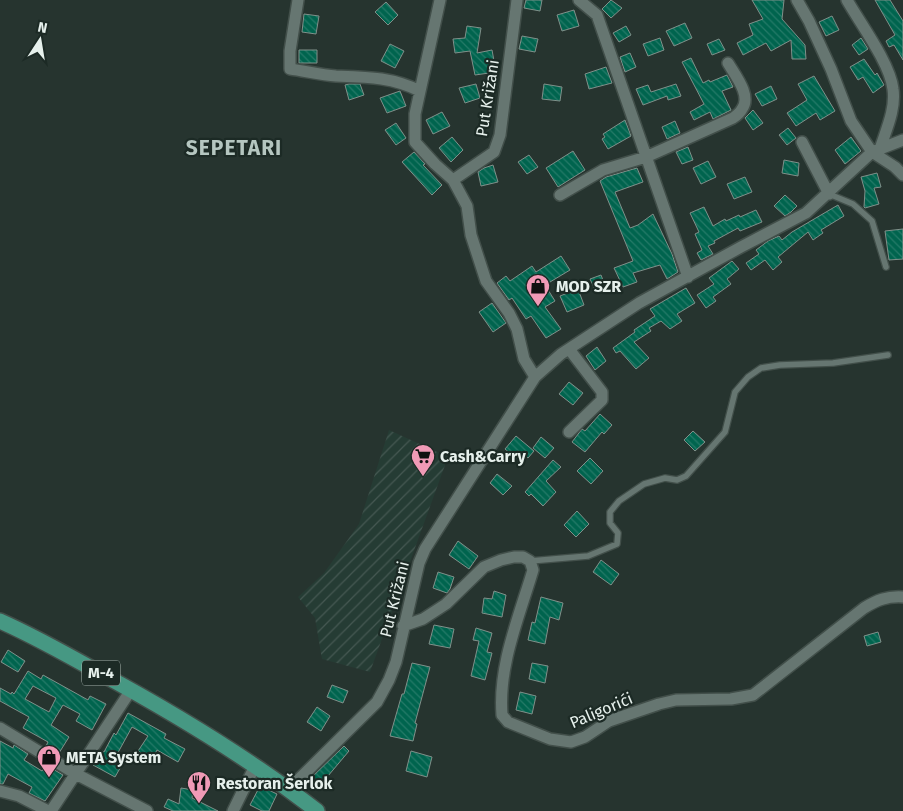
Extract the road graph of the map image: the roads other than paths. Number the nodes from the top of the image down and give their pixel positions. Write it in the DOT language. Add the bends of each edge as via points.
graph roads {
  1 [pos="298,0"];
  2 [pos="440,0"];
  3 [pos="517,0"];
  4 [pos="579,0"];
  5 [pos="797,0"];
  6 [pos="847,0"];
  7 [pos="728,63"];
  8 [pos="420,91"];
  9 [pos="903,140"];
  10 [pos="802,142"];
  11 [pos="876,151"];
  12 [pos="646,157"];
  13 [pos="903,175"];
  14 [pos="453,180"];
  15 [pos="829,194"];
  16 [pos="560,195"];
  17 [pos="886,267"];
  18 [pos="688,277"];
  19 [pos="568,349"];
  20 [pos="888,355"];
  21 [pos="535,377"];
  22 [pos="569,432"];
  23 [pos="530,560"];
  24 [pos="903,597"];
  25 [pos="0,621"];
  26 [pos="403,626"];
  27 [pos="131,690"];
  28 [pos="0,728"];
  29 [pos="255,766"];
  30 [pos="76,774"];
  31 [pos="289,789"];
  32 [pos="0,791"];
  33 [pos="49,811"];
  34 [pos="147,811"];
  35 [pos="233,811"];
  36 [pos="317,811"];
  1 -- 8 [label="street" via="290,69 335,76 374,77 403,83"];
  2 -- 8 [label="street"];
  3 -- 14 [label="street, Put Križani" via="500,136 494,152"];
  4 -- 12 [label="street" via="597,15"];
  5 -- 11 [label="street" via="824,53 851,121"];
  6 -- 11 [label="street, Put Križani" via="884,62 893,89 892,110"];
  7 -- 12 [label="street" via="743,90 744,108 734,118"];
  8 -- 14 [label="street" via="414,114 415,142"];
  9 -- 11 [label="street, Put Križani"];
  10 -- 15 [label="street"];
  11 -- 13 [label="street"];
  11 -- 15 [label="street, Put Križani"];
  12 -- 16 [label="street" via="603,170"];
  12 -- 18 [label="street"];
  14 -- 21 [label="street" via="467,206 486,281 509,313 517,329 524,359"];
  15 -- 17 [label="lane" via="853,204 872,221"];
  15 -- 18 [label="street, Put Križani" via="806,213"];
  18 -- 19 [label="street, Put Križani"];
  19 -- 21 [label="street, Put Križani"];
  19 -- 22 [label="street" via="602,392 602,400"];
  20 -- 23 [label="lane" via="833,364 780,364 761,368 735,392 725,432 686,476 644,484 619,501 610,512 610,523 618,533 617,544 588,556"];
  21 -- 26 [label="street, Put Križani" via="425,549"];
  23 -- 24 [label="street, Paligorići" via="532,570 503,680 502,715 508,722 550,739 571,742 609,721 659,704 753,695 864,608 878,600"];
  23 -- 26 [label="street" via="514,558 484,567 446,604 423,619"];
  25 -- 27 [label="main road, M-4"];
  26 -- 31 [label="street, Put Križani" via="396,662 377,702"];
  27 -- 29 [label="main road, M-4"];
  27 -- 30 [label="street"];
  28 -- 30 [label="street"];
  29 -- 31 [label="main road, M-4"];
  29 -- 35 [label="street"];
  30 -- 33 [label="street"];
  30 -- 34 [label="street"];
  31 -- 36 [label="main road, M-4"];
  32 -- 33 [label="street" via="19,796"];
}
